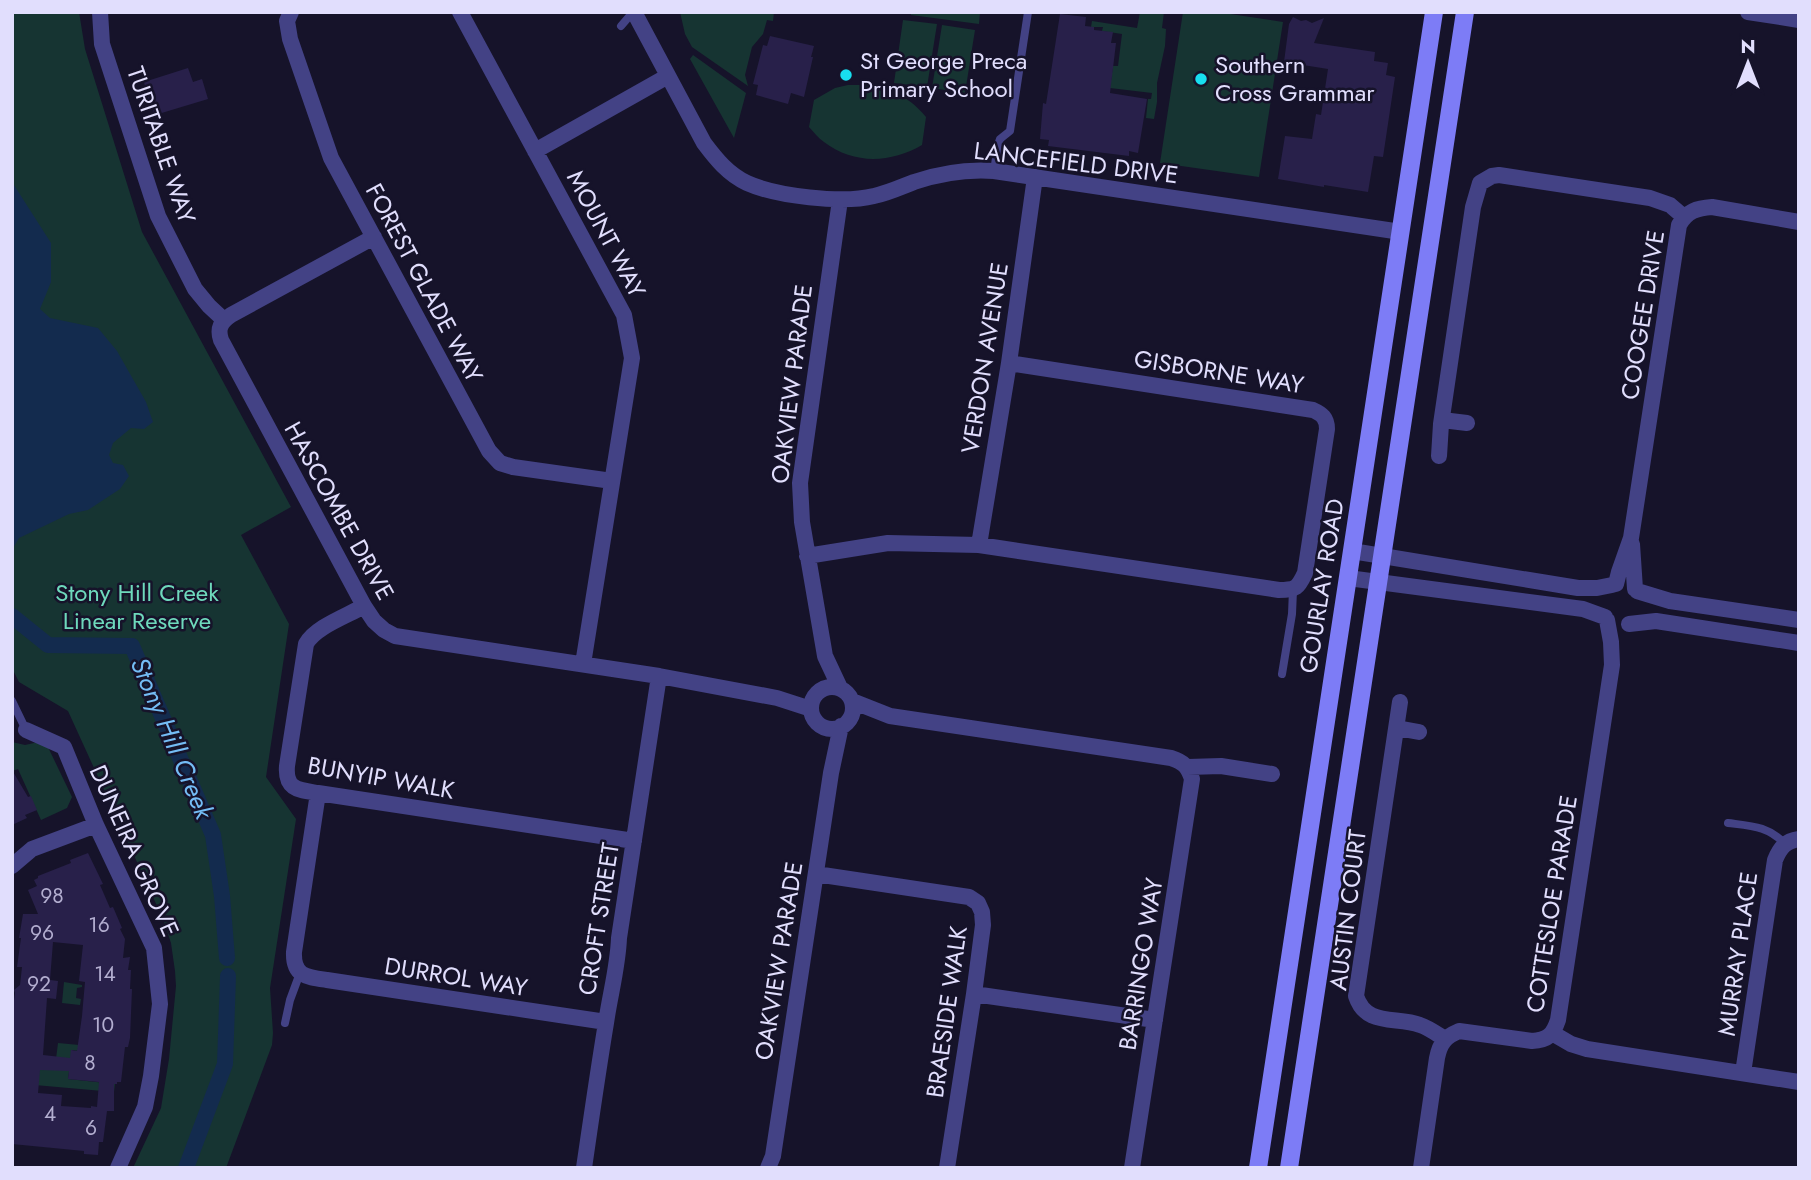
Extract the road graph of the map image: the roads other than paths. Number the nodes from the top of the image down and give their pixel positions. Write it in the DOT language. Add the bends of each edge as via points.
graph roads {
  1 [pos="100,12"];
  2 [pos="291,12"];
  3 [pos="460,12"];
  4 [pos="634,12"];
  5 [pos="1028,12"];
  6 [pos="1434,12"];
  7 [pos="1465,12"];
  8 [pos="1748,12"];
  9 [pos="1799,20"];
  10 [pos="621,26"];
  11 [pos="668,76"];
  12 [pos="535,151"];
  13 [pos="994,171"];
  14 [pos="1035,177"];
  15 [pos="841,200"];
  16 [pos="1684,217"];
  17 [pos="1799,222"];
  18 [pos="1401,232"];
  19 [pos="1431,236"];
  20 [pos="374,237"];
  21 [pos="224,320"];
  22 [pos="1009,363"];
  23 [pos="1442,421"];
  24 [pos="1467,424"];
  25 [pos="1440,456"];
  26 [pos="612,481"];
  27 [pos="1631,538"];
  28 [pos="979,545"];
  29 [pos="1352,551"];
  30 [pos="807,556"];
  31 [pos="1381,556"];
  32 [pos="1348,578"];
  33 [pos="1378,582"];
  34 [pos="1614,585"];
  35 [pos="1293,590"];
  36 [pos="1636,590"];
  37 [pos="365,606"];
  38 [pos="1606,618"];
  39 [pos="1799,620"];
  40 [pos="1627,624"];
  41 [pos="1799,643"];
  42 [pos="825,656"];
  43 [pos="583,664"];
  44 [pos="1612,665"];
  45 [pos="1282,674"];
  46 [pos="659,676"];
  47 [pos="840,688"];
  48 [pos="816,699"];
  49 [pos="12,701"];
  50 [pos="852,701"];
  51 [pos="1400,702"];
  52 [pos="890,716"];
  53 [pos="845,723"];
  54 [pos="823,726"];
  55 [pos="1396,728"];
  56 [pos="26,730"];
  57 [pos="1419,732"];
  58 [pos="1188,767"];
  59 [pos="831,773"];
  60 [pos="1272,775"];
  61 [pos="318,793"];
  62 [pos="1728,823"];
  63 [pos="96,825"];
  64 [pos="634,841"];
  65 [pos="1792,842"];
  66 [pos="12,866"];
  67 [pos="816,874"];
  68 [pos="300,973"];
  69 [pos="974,994"];
  70 [pos="1155,1020"];
  71 [pos="606,1022"];
  72 [pos="285,1023"];
  73 [pos="1552,1033"];
  74 [pos="1445,1039"];
  75 [pos="1743,1073"];
  76 [pos="1799,1082"];
  77 [pos="772,1164"];
  78 [pos="118,1168"];
  79 [pos="584,1168"];
  80 [pos="947,1168"];
  81 [pos="1132,1168"];
  82 [pos="1258,1168"];
  83 [pos="1290,1168"];
  84 [pos="1421,1168"];
  1 -- 21 [label="street, TURITABLE WAY" via="102,44 158,216 195,289"];
  2 -- 20 [label="street, FOREST GLADE WAY" via="287,21 290,39 326,146"];
  3 -- 12 [label="street, MOUNT WAY"];
  4 -- 10 [label="lane"];
  4 -- 11 [label="street, LANCEFIELD DRIVE"];
  5 -- 13 [label="lane" via="1010,131 1000,139"];
  6 -- 18 [label="main road, GOURLAY ROAD"];
  7 -- 19 [label="main road"];
  8 -- 9 [label="street"];
  11 -- 12 [label="street"];
  11 -- 15 [label="street, LANCEFIELD DRIVE" via="704,143 730,173 768,191"];
  12 -- 26 [label="street, MOUNT WAY" via="624,315 632,358"];
  13 -- 14 [label="street, LANCEFIELD DRIVE"];
  13 -- 15 [label="street, LANCEFIELD DRIVE" via="953,172 872,197"];
  14 -- 18 [label="street, LANCEFIELD DRIVE"];
  14 -- 22 [label="street, VERDON AVENUE"];
  15 -- 30 [label="street, OAKVIEW PARADE" via="800,483"];
  16 -- 17 [label="street, COOGEE DRIVE" via="1698,208 1712,207"];
  16 -- 23 [label="street" via="1670,205 1650,198 1499,175 1480,183 1474,198"];
  16 -- 27 [label="street, COOGEE DRIVE" via="1676,240"];
  18 -- 19 [label="main road"];
  18 -- 29 [label="main road, GOURLAY ROAD"];
  19 -- 31 [label="main road"];
  20 -- 21 [label="street"];
  20 -- 26 [label="street, FOREST GLADE WAY" via="489,451 500,463"];
  21 -- 37 [label="street, HASCOMBE DRIVE" via="220,340"];
  22 -- 28 [label="street, VERDON AVENUE"];
  22 -- 35 [label="street, GISBORNE WAY" via="1321,413 1327,429 1305,573"];
  23 -- 24 [label="street"];
  23 -- 25 [label="street"];
  26 -- 43 [label="street, MOUNT WAY"];
  27 -- 34 [label="street, COOGEE DRIVE"];
  27 -- 36 [label="street, COOGEE DRIVE"];
  28 -- 30 [label="street" via="888,543"];
  28 -- 35 [label="street"];
  29 -- 31 [label="street"];
  29 -- 32 [label="main road, GOURLAY ROAD"];
  30 -- 42 [label="street, OAKVIEW PARADE"];
  31 -- 33 [label="main road"];
  31 -- 34 [label="street" via="1578,588"];
  32 -- 33 [label="street"];
  32 -- 82 [label="main road, GOURLAY ROAD"];
  33 -- 38 [label="street" via="1583,610"];
  33 -- 83 [label="main road"];
  34 -- 36 [label="street" via="1626,584"];
  34 -- 38 [label="street" via="1601,599"];
  35 -- 45 [label="lane, GISBORNE WAY"];
  36 -- 39 [label="street" via="1670,601"];
  36 -- 40 [label="street" via="1641,610"];
  37 -- 43 [label="street, HASCOMBE DRIVE" via="374,621 395,635"];
  37 -- 61 [label="street, BUNYIP WALK" via="317,632 306,644 286,774 293,787"];
  38 -- 40 [label="street"];
  38 -- 44 [label="street, COTTESLOE PARADE"];
  40 -- 41 [label="street" via="1656,621"];
  40 -- 44 [label="street, COTTESLOE PARADE"];
  42 -- 47 [label="street, OAKVIEW PARADE"];
  42 -- 48 [label="street, OAKVIEW PARADE"];
  43 -- 46 [label="street, HASCOMBE DRIVE"];
  44 -- 73 [label="street, COTTESLOE PARADE" via="1558,1020"];
  46 -- 48 [label="street, HASCOMBE DRIVE" via="777,698"];
  46 -- 64 [label="street, CROFT STREET"];
  47 -- 48 [label="street"];
  47 -- 50 [label="street"];
  48 -- 54 [label="street" via="815,719"];
  49 -- 56 [label="lane, DUNEIRA GROVE"];
  50 -- 52 [label="street"];
  50 -- 53 [label="street"];
  51 -- 55 [label="street, AUSTIN COURT"];
  52 -- 53 [label="street"];
  52 -- 58 [label="street" via="1171,758"];
  53 -- 54 [label="street" via="835,728"];
  53 -- 59 [label="street, OAKVIEW PARADE"];
  54 -- 59 [label="street, OAKVIEW PARADE"];
  55 -- 57 [label="street"];
  55 -- 74 [label="street, AUSTIN COURT" via="1356,996 1371,1016 1421,1026"];
  56 -- 63 [label="street, DUNEIRA GROVE" via="64,747"];
  58 -- 60 [label="street" via="1221,766"];
  58 -- 70 [label="street, BARRINGO WAY" via="1192,779"];
  59 -- 67 [label="street, OAKVIEW PARADE"];
  61 -- 64 [label="street, BUNYIP WALK"];
  61 -- 68 [label="street" via="294,952 293,963"];
  62 -- 65 [label="lane, MURRAY PLACE" via="1766,829"];
  63 -- 66 [label="street" via="32,849"];
  63 -- 78 [label="street, DUNEIRA GROVE" via="154,948 160,1004 145,1107"];
  64 -- 71 [label="street, CROFT STREET"];
  65 -- 75 [label="street, MURRAY PLACE" via="1775,860"];
  67 -- 69 [label="street, BRAESIDE WALK" via="960,895 978,903 983,925"];
  67 -- 77 [label="street, OAKVIEW PARADE"];
  68 -- 71 [label="street, DURROL WAY"];
  68 -- 72 [label="lane"];
  69 -- 70 [label="street"];
  69 -- 80 [label="street, BRAESIDE WALK"];
  70 -- 81 [label="street, BARRINGO WAY"];
  71 -- 79 [label="street, CROFT STREET"];
  73 -- 74 [label="street, COTTESLOE PARADE" via="1532,1041 1459,1031"];
  73 -- 75 [label="street" via="1587,1049"];
  74 -- 84 [label="street" via="1437,1058"];
  75 -- 76 [label="street"];
}
